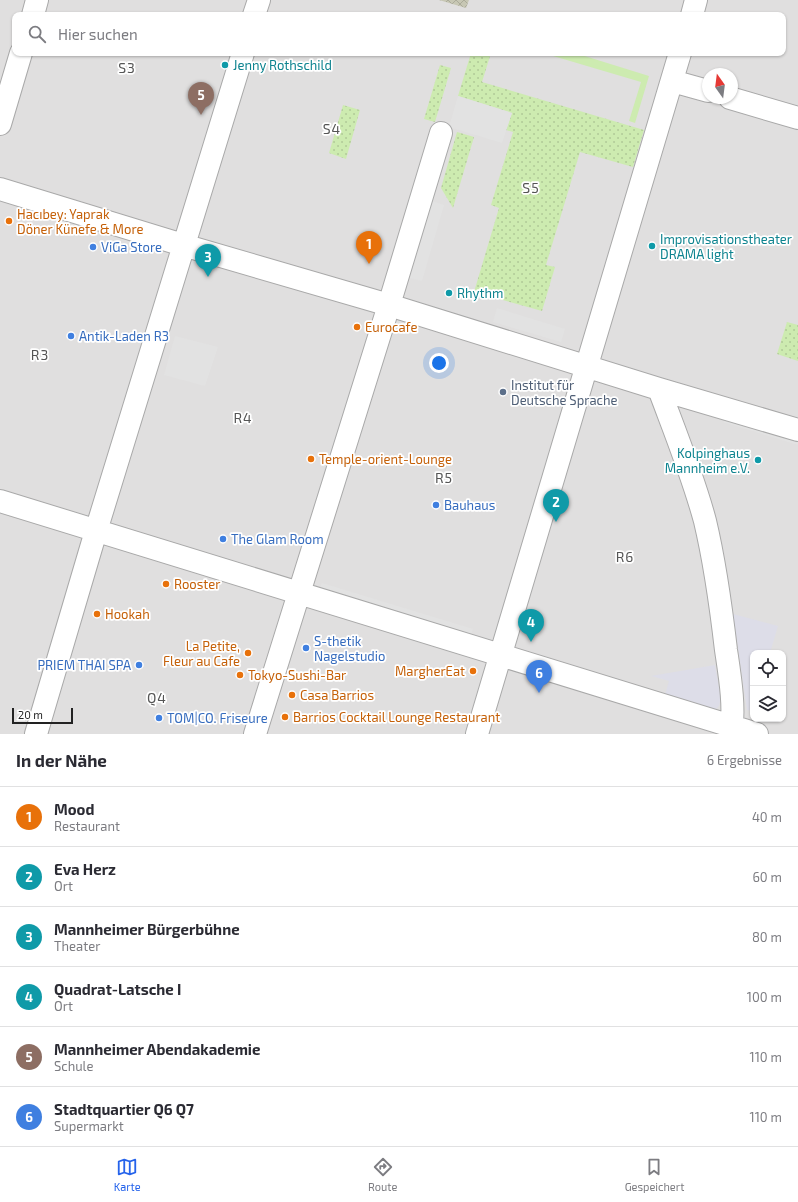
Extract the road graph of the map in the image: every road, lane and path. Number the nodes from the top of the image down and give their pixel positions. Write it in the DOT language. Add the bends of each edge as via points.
graph roads {
  1 [pos="37,0"];
  2 [pos="259,0"];
  3 [pos="696,0"];
  4 [pos="33,12"];
  5 [pos="255,12"];
  6 [pos="693,12"];
  7 [pos="20,56"];
  8 [pos="241,56"];
  9 [pos="679,56"];
  10 [pos="672,81"];
  11 [pos="702,89"];
  12 [pos="738,100"];
  13 [pos="798,118"];
  14 [pos="0,124"];
  15 [pos="441,133"];
  16 [pos="0,189"];
  17 [pos="183,245"];
  18 [pos="389,305"];
  19 [pos="588,366"];
  20 [pos="659,389"];
  21 [pos="798,430"];
  22 [pos="0,501"];
  23 [pos="96,531"];
  24 [pos="299,592"];
  25 [pos="501,655"];
  26 [pos="731,730"];
  27 [pos="36,734"];
  28 [pos="254,734"];
  29 [pos="477,734"];
  30 [pos="757,734"];
  1 -- 4 [label="street"];
  2 -- 5 [label="street"];
  3 -- 6 [label="street"];
  7 -- 14 [label="street"];
  8 -- 17 [label="street"];
  9 -- 10 [label="street"];
  10 -- 11 [label="street"];
  10 -- 19 [label="street"];
  12 -- 13 [label="street"];
  15 -- 18 [label="street"];
  16 -- 17 [label="street"];
  17 -- 18 [label="street"];
  17 -- 23 [label="street"];
  18 -- 19 [label="street"];
  18 -- 24 [label="street"];
  19 -- 20 [label="street"];
  19 -- 25 [label="street"];
  20 -- 21 [label="street"];
  20 -- 26 [label="street" via="705,521 721,604 731,692"];
  22 -- 23 [label="street"];
  23 -- 24 [label="street"];
  23 -- 27 [label="street"];
  24 -- 25 [label="street"];
  24 -- 28 [label="street"];
  25 -- 26 [label="street"];
  25 -- 29 [label="street"];
  26 -- 30 [label="street"];
}
